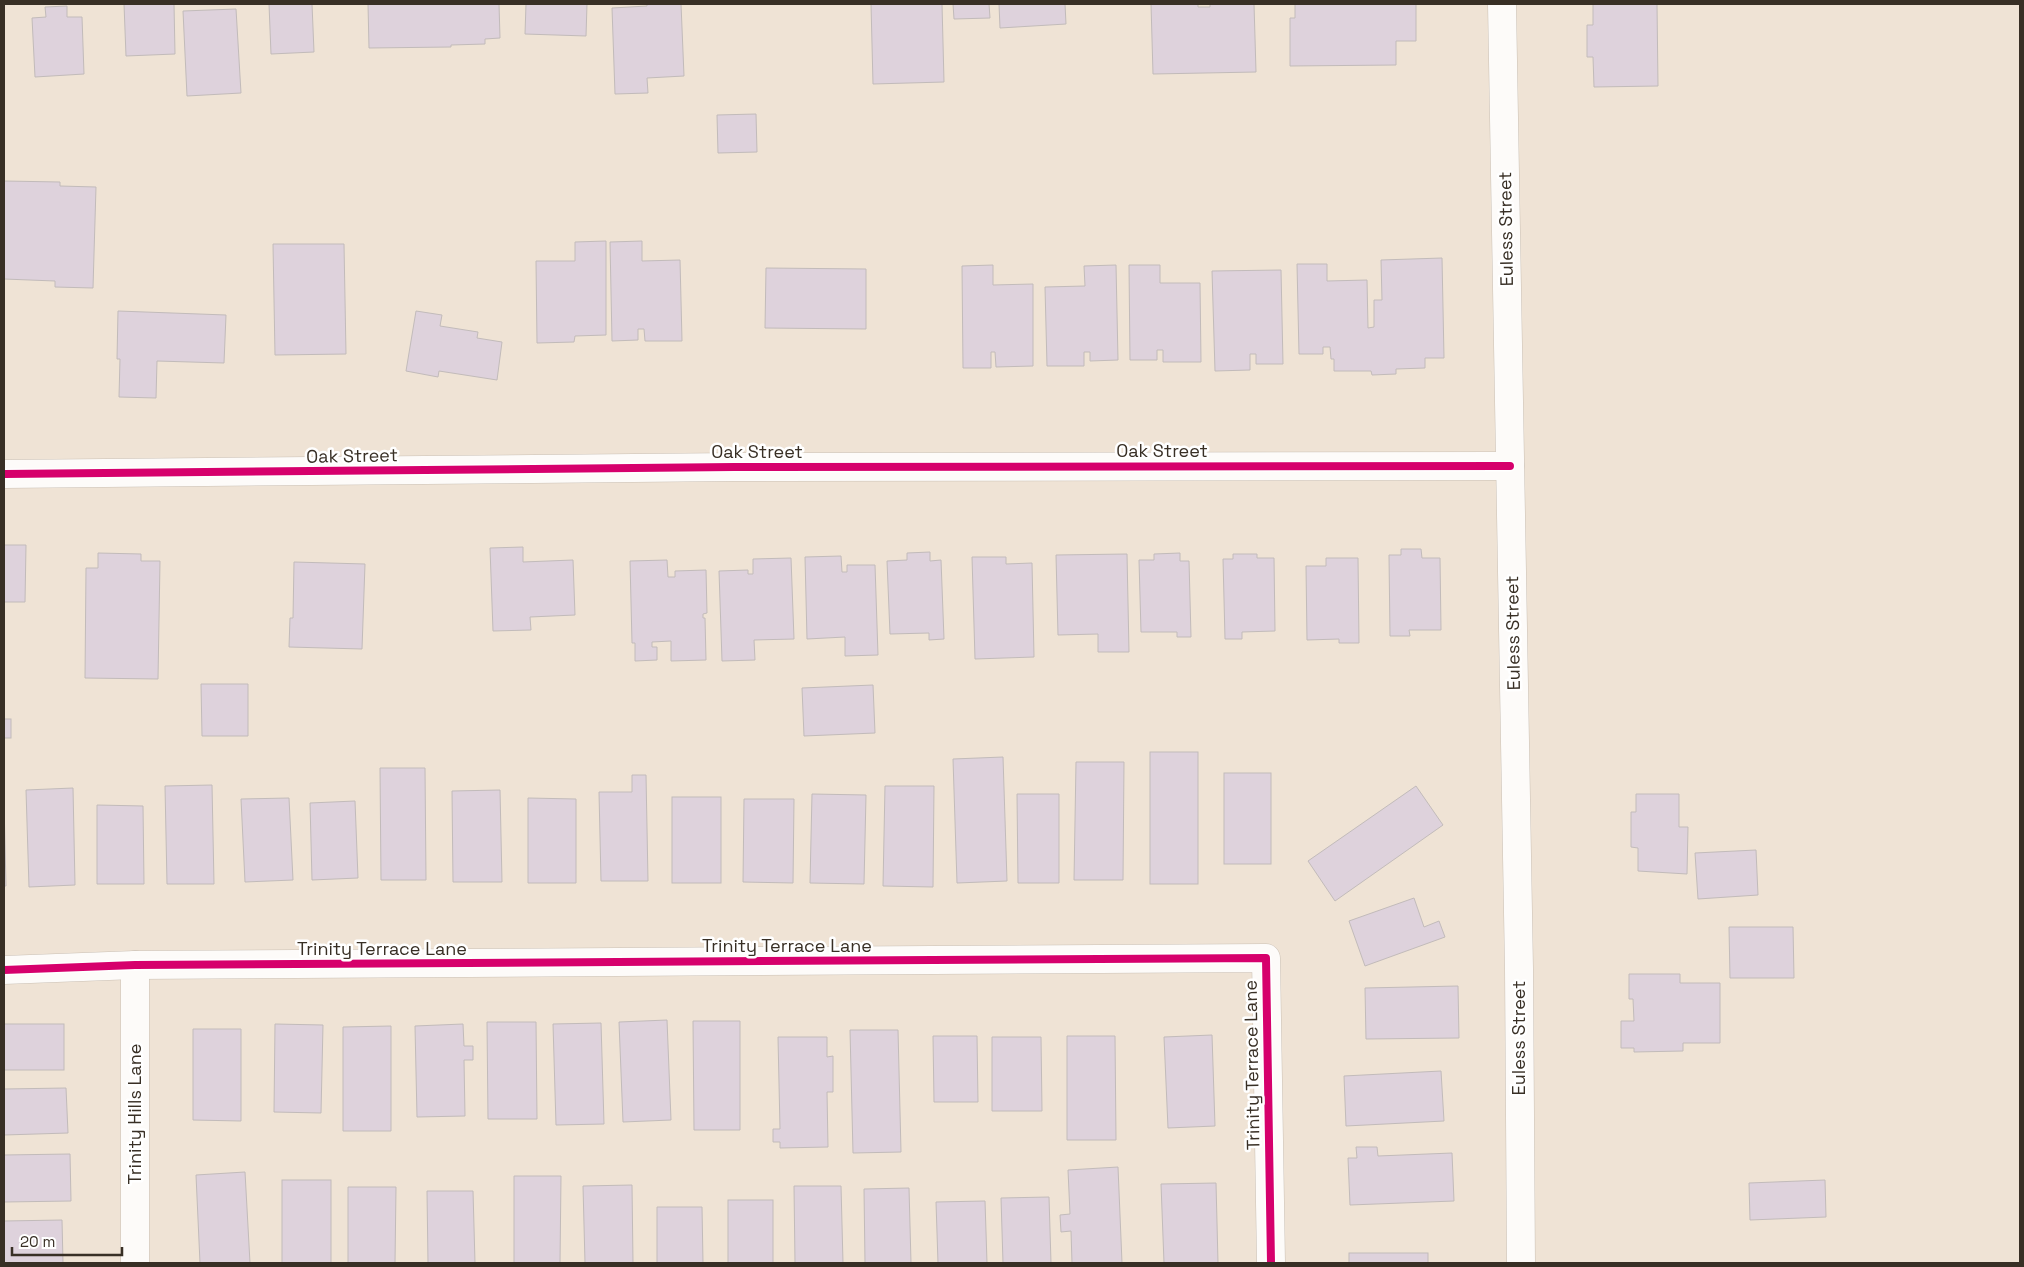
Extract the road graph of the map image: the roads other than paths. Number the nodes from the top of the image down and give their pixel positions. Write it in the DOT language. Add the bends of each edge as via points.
graph roads {
  1 [pos="1502,4"];
  2 [pos="1510,466"];
  3 [pos="4,474"];
  4 [pos="134,966"];
  5 [pos="4,970"];
  6 [pos="135,1263"];
  7 [pos="1271,1263"];
  8 [pos="1521,1263"];
  1 -- 2 [label="street, Euless Street"];
  2 -- 3 [label="street, Oak Street" via="734,467"];
  2 -- 8 [label="street, Euless Street"];
  4 -- 5 [label="street, Trinity Terrace Lane"];
  4 -- 6 [label="street, Trinity Hills Lane"];
  4 -- 7 [label="street, Trinity Terrace Lane" via="1266,958"];
}
